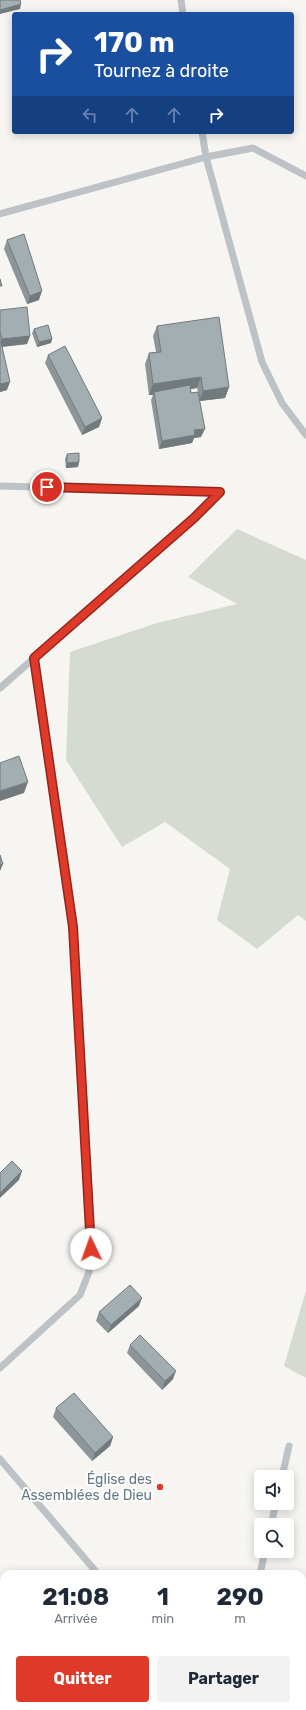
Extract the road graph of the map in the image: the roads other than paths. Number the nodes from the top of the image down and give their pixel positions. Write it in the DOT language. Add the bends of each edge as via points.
graph roads {
  1 [pos="181,0"];
  2 [pos="183,12"];
  3 [pos="202,134"];
  4 [pos="206,157"];
  5 [pos="306,176"];
  6 [pos="0,214"];
  7 [pos="306,435"];
  8 [pos="0,486"];
  9 [pos="34,658"];
  10 [pos="0,688"];
  11 [pos="0,1368"];
  12 [pos="290,1446"];
  13 [pos="0,1459"];
  14 [pos="284,1470"];
  15 [pos="263,1558"];
  16 [pos="92,1570"];
  17 [pos="261,1570"];
  1 -- 2 [label="street"];
  3 -- 4 [label="street"];
  4 -- 5 [label="street" via="253,148"];
  4 -- 6 [label="street"];
  4 -- 7 [label="street" via="262,362 282,403"];
  8 -- 9 [label="street" via="220,492 194,518"];
  9 -- 10 [label="street"];
  9 -- 11 [label="street" via="73,927 91,1249 89,1272 80,1295"];
  12 -- 14 [label="street"];
  13 -- 16 [label="street"];
  15 -- 17 [label="street"];
}
